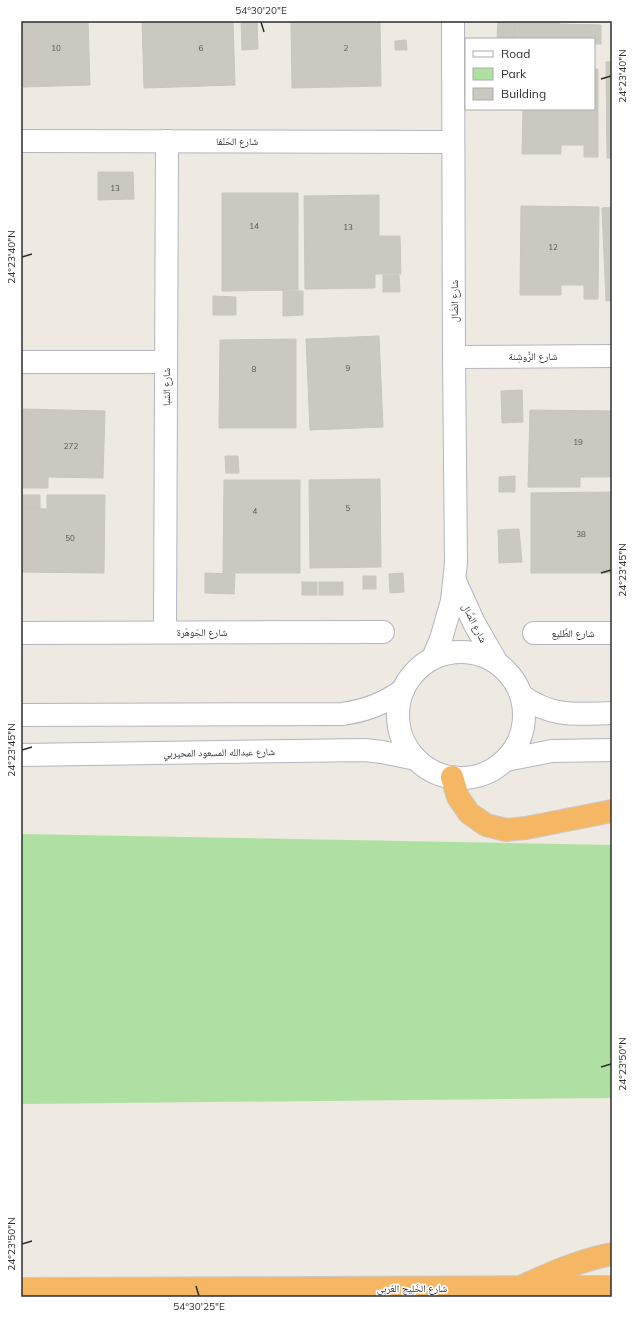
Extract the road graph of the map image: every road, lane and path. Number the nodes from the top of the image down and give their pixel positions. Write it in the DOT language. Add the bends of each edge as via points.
graph roads {
  1 [pos="453,21"];
  2 [pos="21,141"];
  3 [pos="167,141"];
  4 [pos="453,142"];
  5 [pos="612,356"];
  6 [pos="454,357"];
  7 [pos="21,362"];
  8 [pos="166,362"];
  9 [pos="455,581"];
  10 [pos="164,632"];
  11 [pos="383,632"];
  12 [pos="534,633"];
  13 [pos="612,633"];
  14 [pos="21,634"];
  15 [pos="433,658"];
  16 [pos="497,663"];
  17 [pos="403,690"];
  18 [pos="522,696"];
  19 [pos="612,713"];
  20 [pos="21,714"];
  21 [pos="612,750"];
  22 [pos="21,755"];
  23 [pos="416,759"];
  24 [pos="506,760"];
  25 [pos="452,777"];
  26 [pos="612,811"];
  27 [pos="612,1254"];
  28 [pos="520,1287"];
  29 [pos="612,1287"];
  30 [pos="21,1289"];
  1 -- 4 [label="street, شارع الصَّال"];
  2 -- 3 [label="street, شارع الحَنْفا"];
  3 -- 4 [label="street, شارع الحَنْفا"];
  3 -- 8 [label="street, شارع الشبا"];
  4 -- 6 [label="street, شارع الصَّال"];
  5 -- 6 [label="street, شارع الرُّوشِنة"];
  6 -- 9 [label="street, شارع الصَّال"];
  7 -- 8 [label="street"];
  8 -- 10 [label="street, شارع الشبا"];
  9 -- 15 [label="street, شارع الصَّال" via="448,620"];
  9 -- 16 [label="street, شارع الصَّال" via="474,623"];
  10 -- 11 [label="street, شارع الجَوهَرة"];
  10 -- 14 [label="street, شارع الجَوهَرة"];
  12 -- 13 [label="street, شارع الطَّليع"];
  15 -- 16 [label="street" via="446,653 466,652 486,656"];
  15 -- 17 [label="street" via="410,677"];
  16 -- 18 [label="street" via="508,672"];
  17 -- 20 [label="street" via="373,707 342,714"];
  17 -- 23 [label="street" via="398,705 398,719 407,748"];
  18 -- 19 [label="street" via="537,706 554,712"];
  18 -- 24 [label="street" via="525,713 523,730"];
  21 -- 24 [label="street" via="552,751"];
  22 -- 23 [label="street, شارع عبدالله المسعود المحيربي" via="365,750"];
  23 -- 25 [label="street" via="432,771"];
  24 -- 25 [label="street" via="490,771 471,777"];
  25 -- 26 [label="highway" via="458,797 469,813 486,824 506,830"];
  27 -- 28 [label="highway" via="598,1256 558,1270"];
  28 -- 29 [label="highway, شارع الخَلِيج العَربِي"];
  28 -- 30 [label="highway, شارع الخَلِيج العَربِي"];
}
